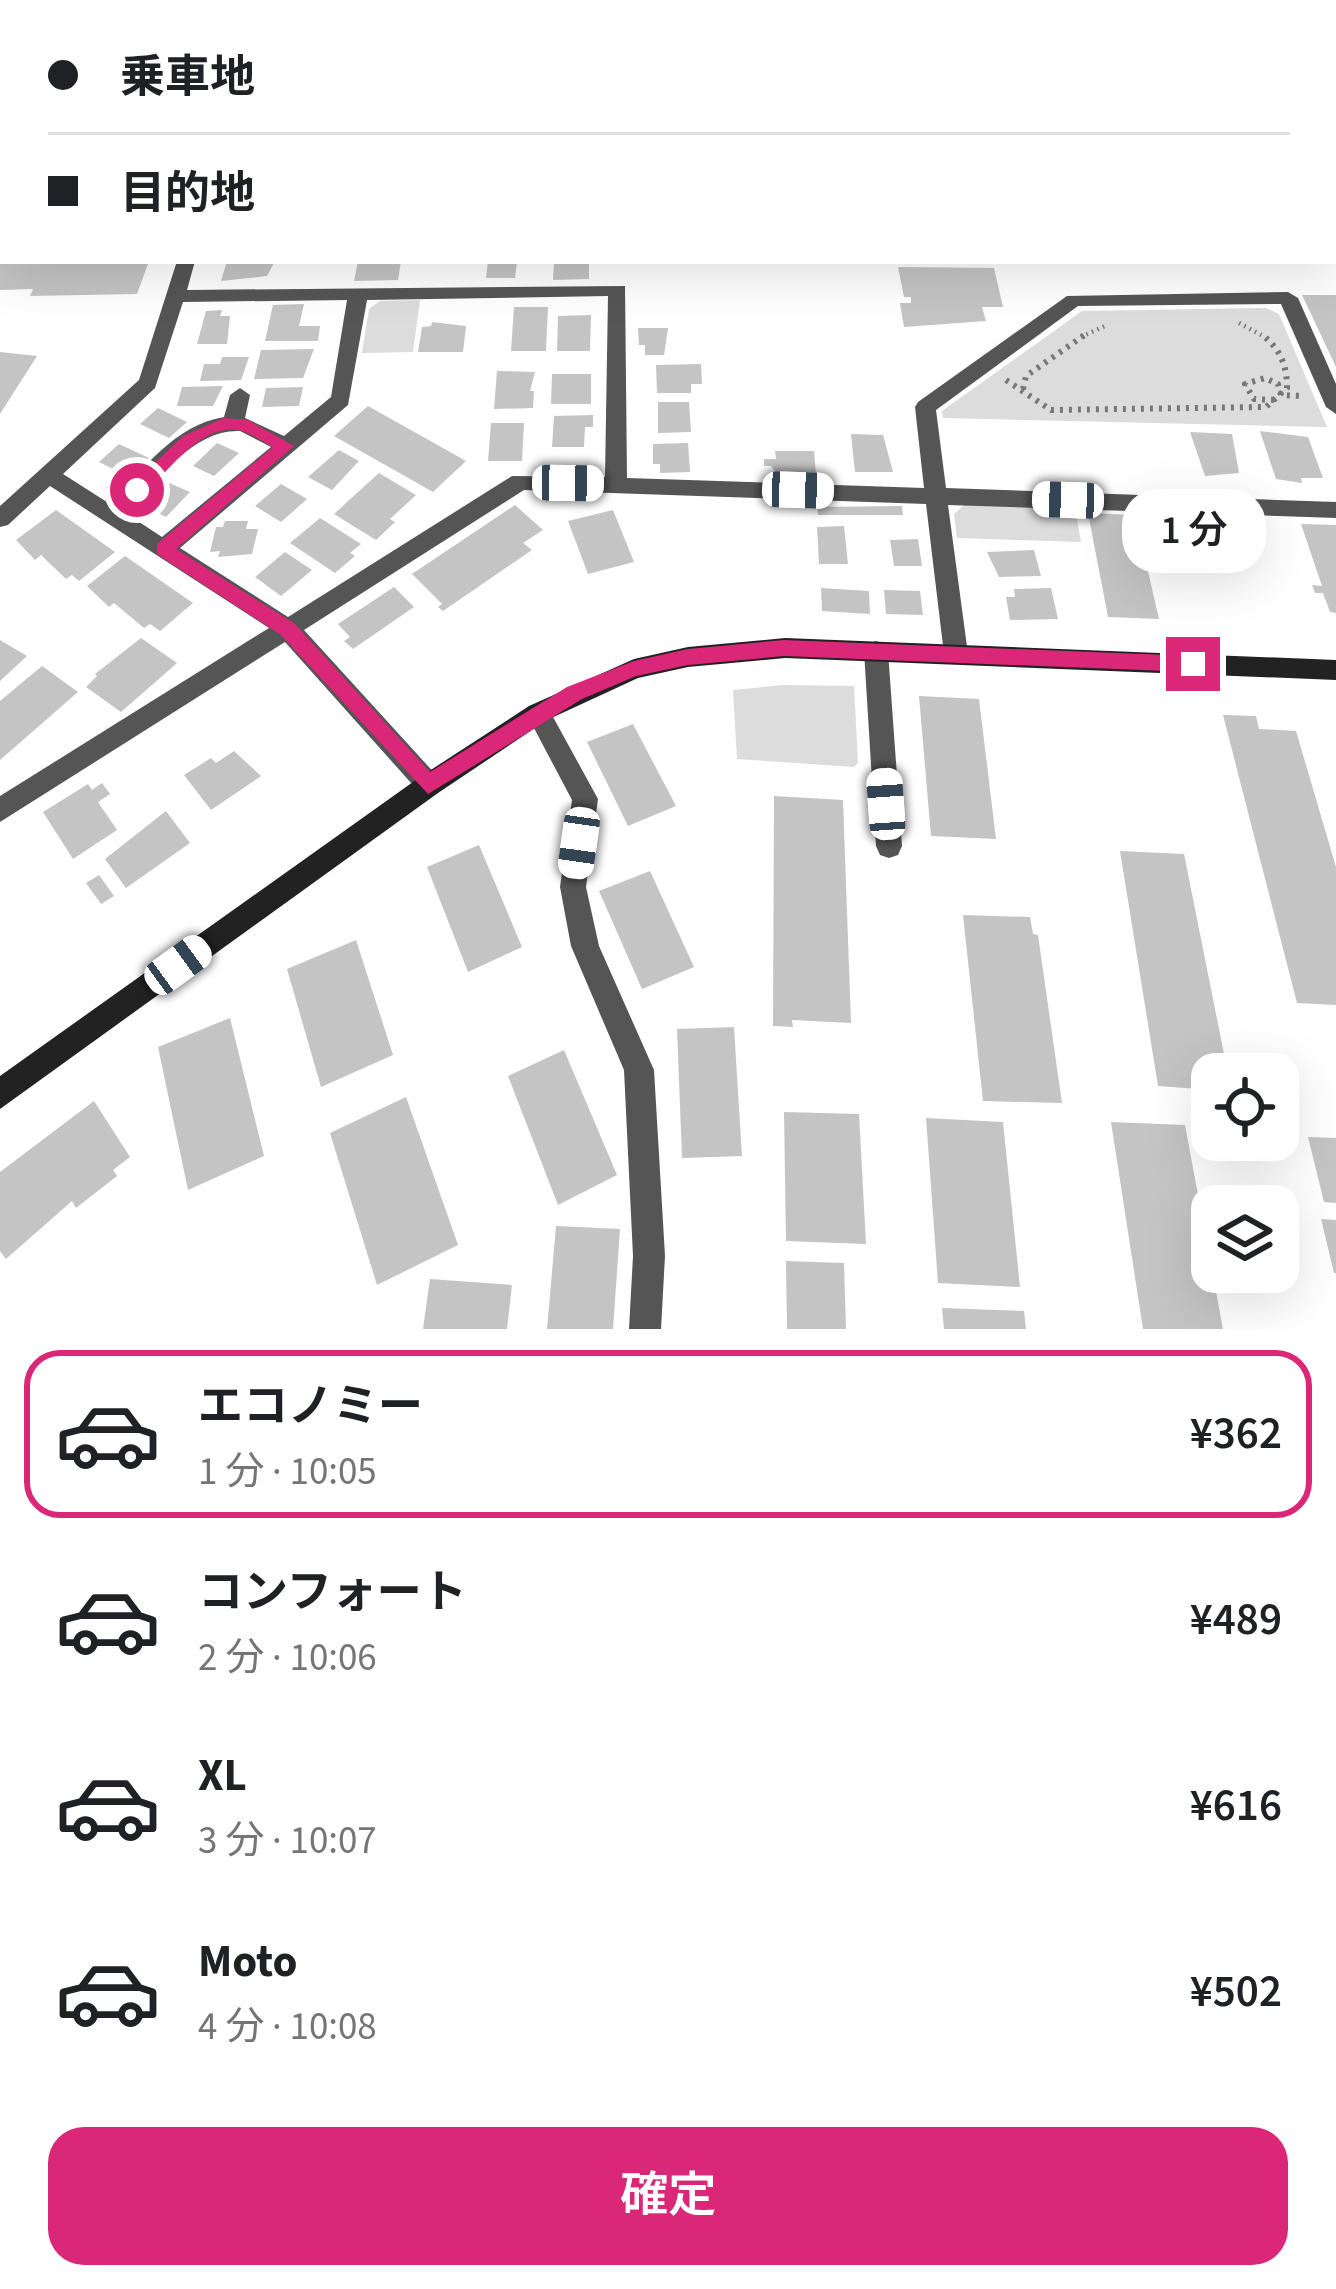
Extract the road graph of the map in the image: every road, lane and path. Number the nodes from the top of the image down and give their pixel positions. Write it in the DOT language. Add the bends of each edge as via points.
graph roads {
  1 [pos="185,264"];
  2 [pos="358,294"];
  3 [pos="176,296"];
  4 [pos="1221,319"];
  5 [pos="1120,322"];
  6 [pos="240,395"];
  7 [pos="1279,397"];
  8 [pos="1336,407"];
  9 [pos="233,423"];
  10 [pos="286,446"];
  11 [pos="50,475"];
  12 [pos="616,484"];
  13 [pos="934,495"];
  14 [pos="1336,509"];
  15 [pos="112,516"];
  16 [pos="0,519"];
  17 [pos="163,549"];
  18 [pos="288,629"];
  19 [pos="876,651"];
  20 [pos="956,654"];
  21 [pos="1336,670"];
  22 [pos="538,713"];
  23 [pos="428,785"];
  24 [pos="0,810"];
  25 [pos="889,846"];
  26 [pos="0,1094"];
  27 [pos="645,1329"];
  1 -- 3 [label="street"];
  2 -- 3 [label="street"];
  2 -- 10 [label="street" via="340,400"];
  2 -- 12 [label="street" via="618,290"];
  3 -- 11 [label="street" via="148,382"];
  4 -- 7 [label="path" via="1276,345 1288,375"];
  5 -- 7 [label="path" via="1084,335 1026,376 1028,397 1059,411 1250,409"];
  6 -- 9 [label="street"];
  7 -- 7 [label="path" via="1254,399 1245,384 1265,378 1278,384"];
  8 -- 13 [label="street" via="1288,298 1074,300 925,407"];
  9 -- 10 [label="street"];
  9 -- 15 [label="street" via="189,440"];
  10 -- 17 [label="street"];
  11 -- 15 [label="street"];
  11 -- 16 [label="street"];
  12 -- 13 [label="street"];
  12 -- 18 [label="street" via="520,482"];
  13 -- 14 [label="street"];
  13 -- 20 [label="street"];
  15 -- 17 [label="street"];
  17 -- 18 [label="street"];
  18 -- 23 [label="street"];
  18 -- 24 [label="street"];
  19 -- 20 [label="street"];
  19 -- 22 [label="street" via="688,657 634,669"];
  19 -- 25 [label="street"];
  20 -- 21 [label="street"];
  22 -- 23 [label="street"];
  22 -- 27 [label="street" via="585,799 573,887 585,946 639,1070"];
  23 -- 26 [label="street"];
}
